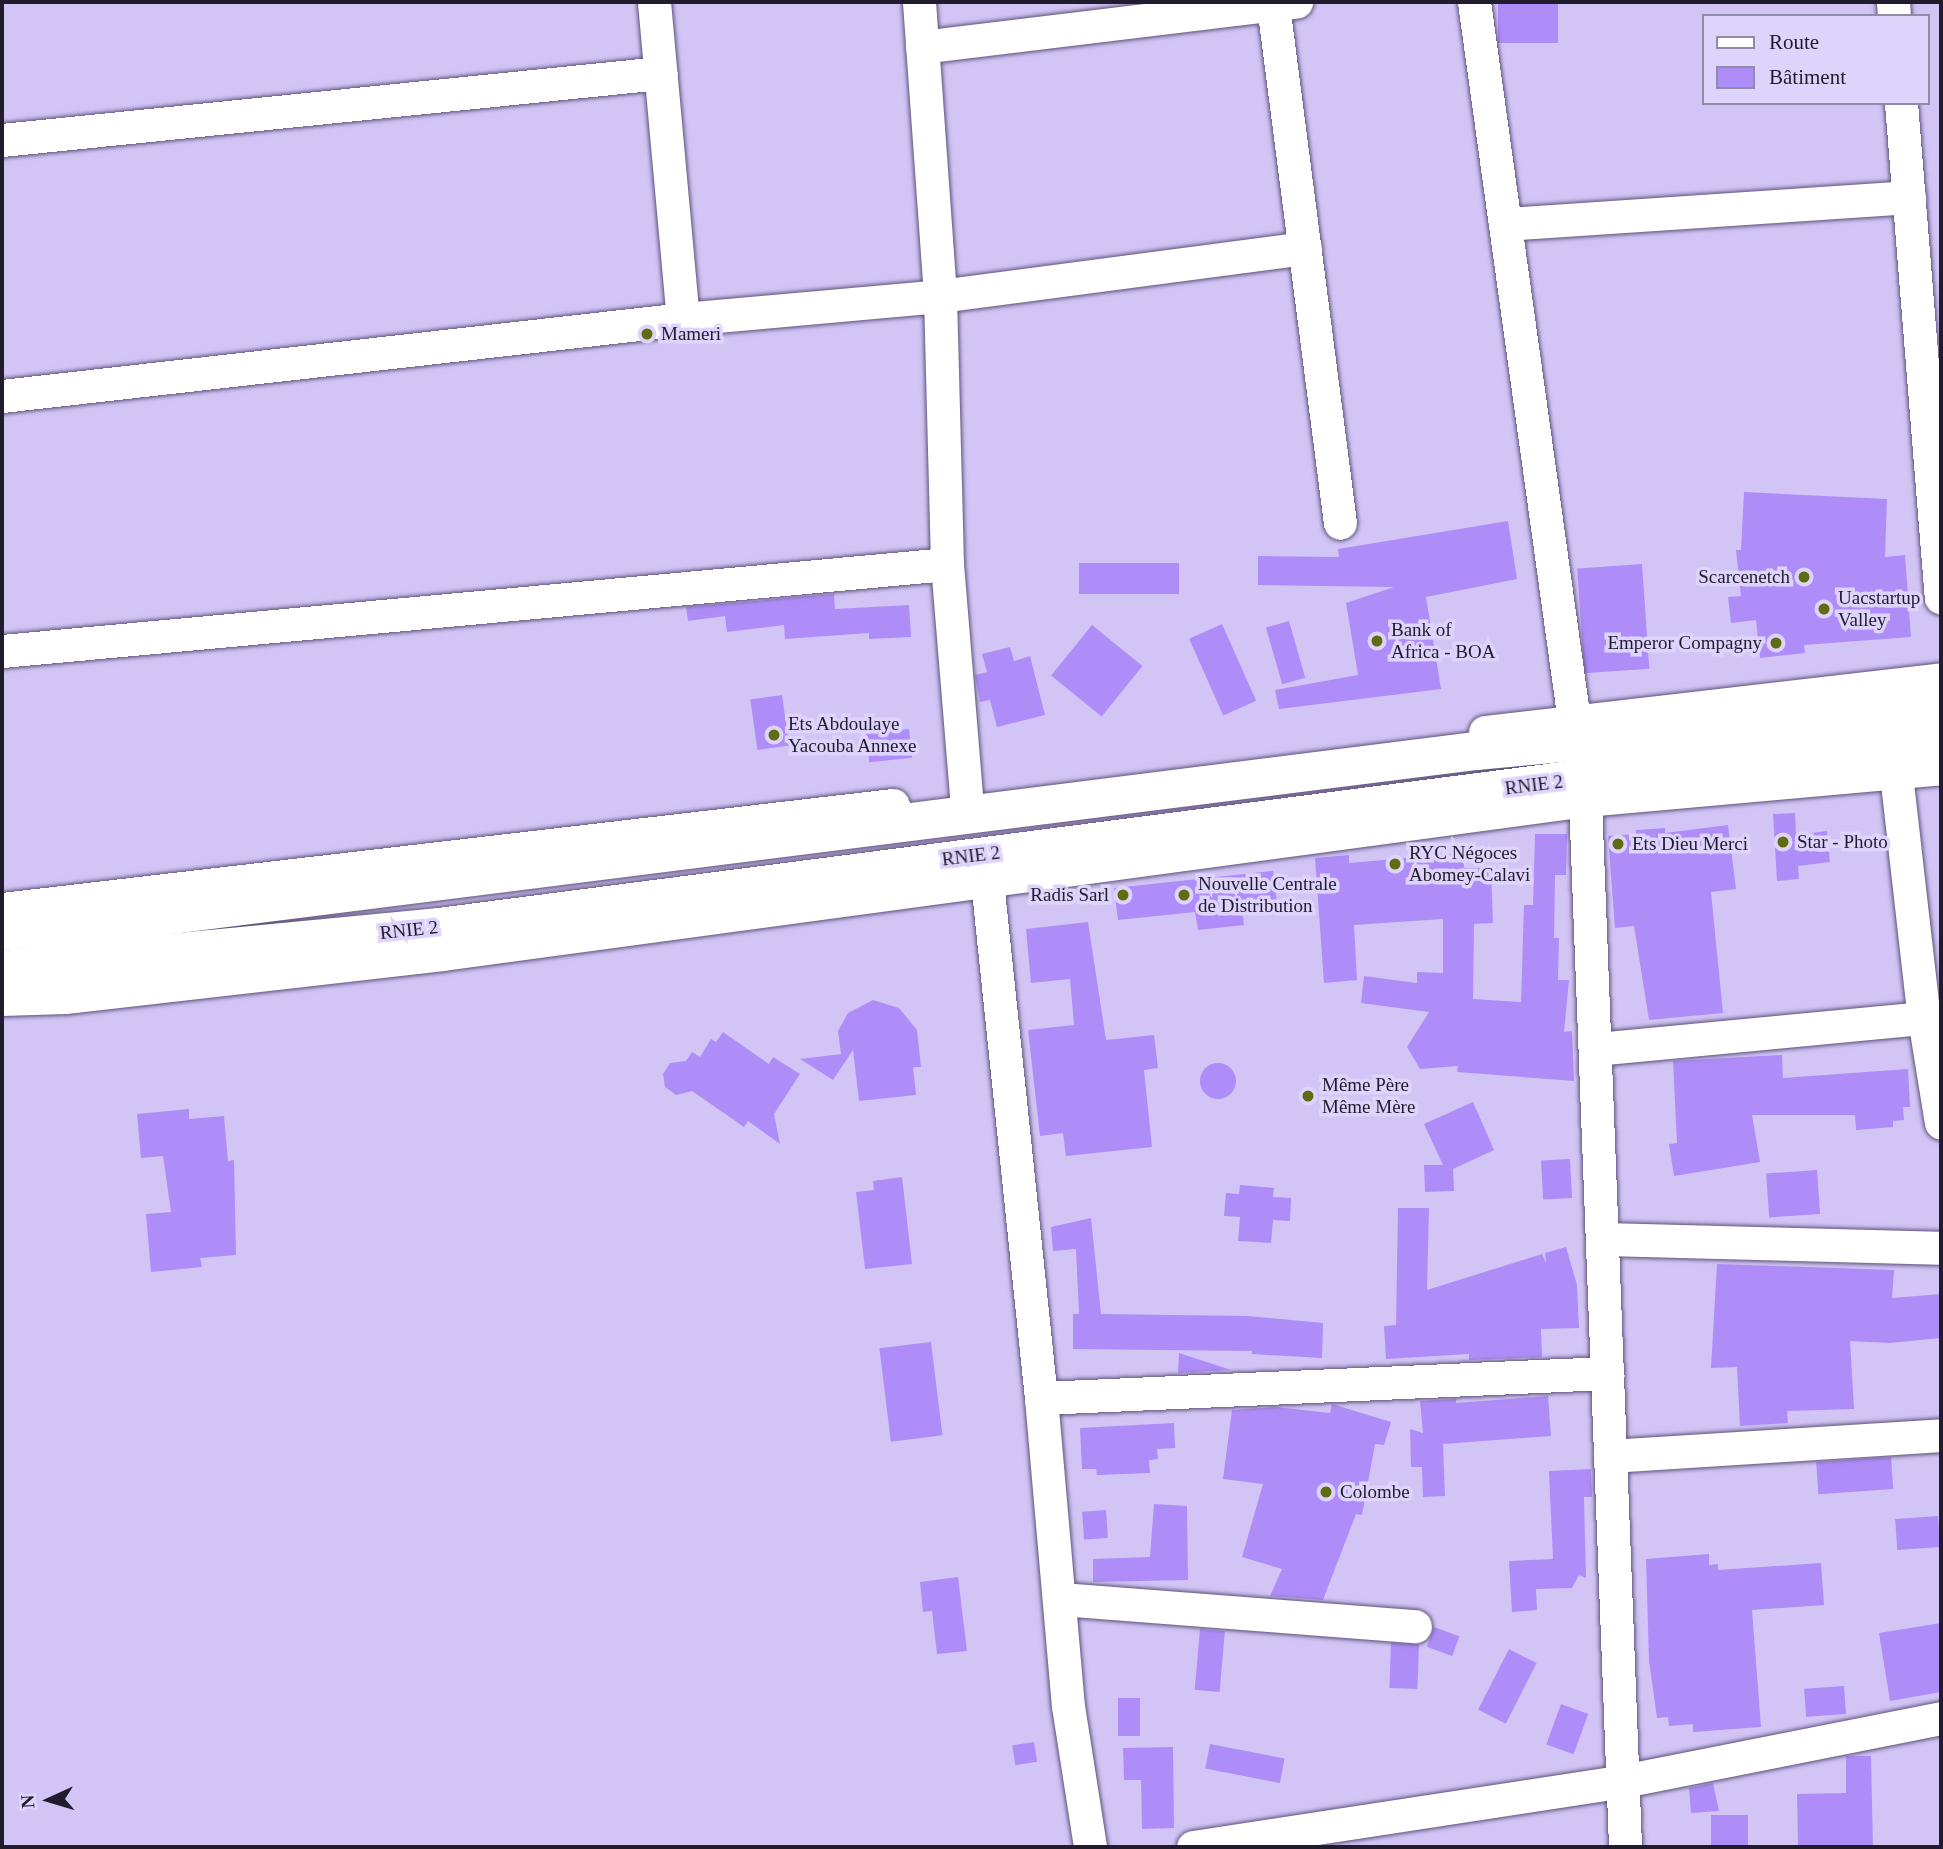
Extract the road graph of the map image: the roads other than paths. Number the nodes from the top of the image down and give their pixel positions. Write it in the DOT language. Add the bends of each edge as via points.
graph roads {
  1 [pos="654,2"];
  2 [pos="919,2"];
  3 [pos="1474,2"];
  4 [pos="1285,3"];
  5 [pos="1175,9"];
  6 [pos="922,47"];
  7 [pos="661,73"];
  8 [pos="1901,105"];
  9 [pos="2,140"];
  10 [pos="1909,197"];
  11 [pos="1505,224"];
  12 [pos="1304,248"];
  13 [pos="940,296"];
  14 [pos="683,319"];
  15 [pos="2,396"];
  16 [pos="1340,523"];
  17 [pos="947,564"];
  18 [pos="1941,597"];
  19 [pos="2,651"];
  20 [pos="1941,679"];
  21 [pos="1941,708"];
  22 [pos="1574,721"];
  23 [pos="1941,744"];
  24 [pos="1941,768"];
  25 [pos="1896,774"];
  26 [pos="967,796"];
  27 [pos="1585,800"];
  28 [pos="987,881"];
  29 [pos="2,909"];
  30 [pos="2,931"];
  31 [pos="2,969"];
  32 [pos="2,999"];
  33 [pos="1924,1018"];
  34 [pos="1595,1049"];
  35 [pos="1941,1122"];
  36 [pos="1602,1239"];
  37 [pos="1941,1248"];
  38 [pos="1607,1373"];
  39 [pos="1041,1398"];
  40 [pos="1941,1435"];
  41 [pos="1610,1455"];
  42 [pos="1060,1599"];
  43 [pos="1415,1626"];
  44 [pos="1941,1718"];
  45 [pos="1623,1781"];
  46 [pos="1090,1847"];
  47 [pos="1193,1847"];
  48 [pos="1625,1847"];
  1 -- 7 [label="street"];
  2 -- 6 [label="street"];
  3 -- 11 [label="street"];
  4 -- 5 [label="street"];
  4 -- 12 [label="street"];
  5 -- 6 [label="street"];
  6 -- 13 [label="street"];
  7 -- 9 [label="street"];
  7 -- 14 [label="street"];
  8 -- 10 [label="street"];
  10 -- 11 [label="street"];
  10 -- 18 [label="street"];
  11 -- 22 [label="street"];
  12 -- 13 [label="street"];
  12 -- 16 [label="street"];
  13 -- 14 [label="street"];
  13 -- 17 [label="street"];
  14 -- 15 [label="street"];
  17 -- 19 [label="street"];
  17 -- 26 [label="street"];
  20 -- 22 [label="street"];
  21 -- 30 [label="highway, RNIE 2 / RNIE 2" via="1476,751 187,913"];
  22 -- 26 [label="street"];
  23 -- 31 [label="highway, RNIE 2 / RNIE 2" via="1578,779 439,927"];
  24 -- 25 [label="street"];
  25 -- 27 [label="street"];
  25 -- 33 [label="street"];
  26 -- 29 [label="street"];
  27 -- 28 [label="street"];
  27 -- 34 [label="street"];
  28 -- 32 [label="street" via="443,954 65,997"];
  28 -- 39 [label="street"];
  33 -- 34 [label="street"];
  33 -- 35 [label="street"];
  34 -- 36 [label="street"];
  36 -- 37 [label="street"];
  36 -- 38 [label="street"];
  38 -- 39 [label="street"];
  38 -- 41 [label="street"];
  39 -- 42 [label="street"];
  40 -- 41 [label="street"];
  41 -- 45 [label="street"];
  42 -- 43 [label="street"];
  42 -- 46 [label="street" via="1068,1706"];
  44 -- 45 [label="street"];
  45 -- 47 [label="street"];
  45 -- 48 [label="street"];
}
